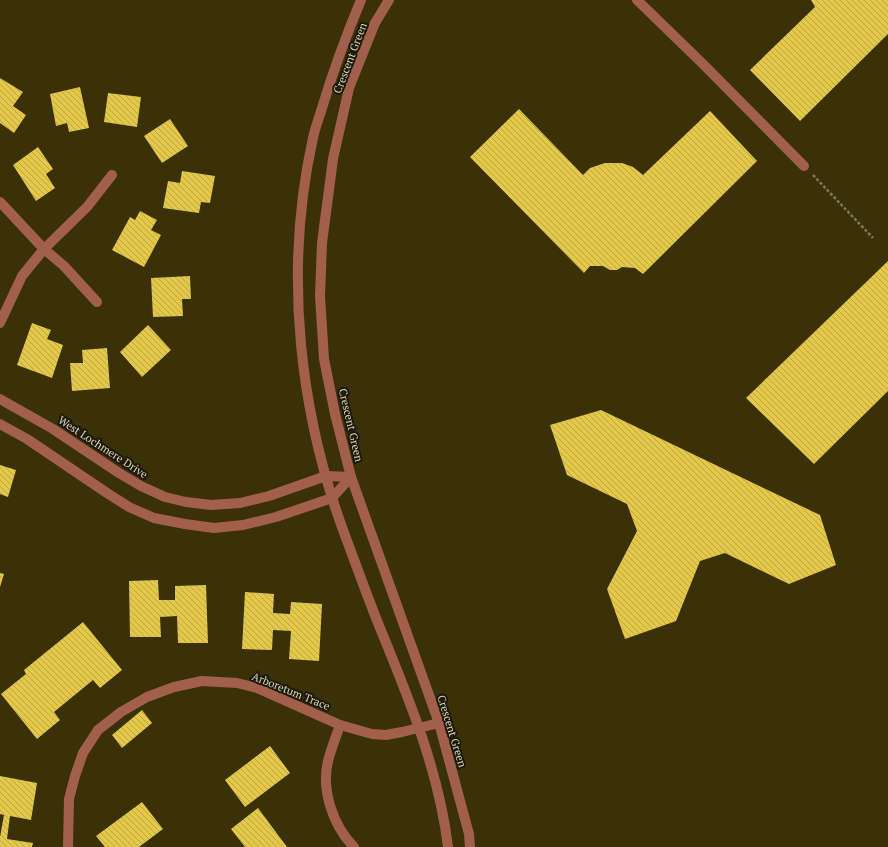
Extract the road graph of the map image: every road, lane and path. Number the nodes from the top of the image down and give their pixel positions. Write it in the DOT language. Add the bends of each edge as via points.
graph roads {
  1 [pos="361,0"];
  2 [pos="389,0"];
  3 [pos="637,0"];
  4 [pos="808,170"];
  5 [pos="112,175"];
  6 [pos="0,202"];
  7 [pos="873,238"];
  8 [pos="44,249"];
  9 [pos="97,302"];
  10 [pos="0,323"];
  11 [pos="0,399"];
  12 [pos="0,424"];
  13 [pos="326,476"];
  14 [pos="351,477"];
  15 [pos="332,498"];
  16 [pos="439,723"];
  17 [pos="340,725"];
  18 [pos="418,728"];
  19 [pos="68,847"];
  20 [pos="354,847"];
  21 [pos="448,847"];
  22 [pos="470,847"];
  1 -- 13 [label="street, Crescent Green" via="331,77 314,135 300,214 300,335 313,423"];
  2 -- 14 [label="street, Crescent Green" via="376,23 349,88 333,159 322,243 320,296 324,359"];
  3 -- 4 [label="street"];
  4 -- 7 [label="path"];
  5 -- 8 [label="street" via="87,208"];
  6 -- 8 [label="street"];
  8 -- 9 [label="street" via="64,266"];
  8 -- 10 [label="street" via="22,276"];
  11 -- 13 [label="street, West Lochmere Drive" via="53,429 141,486 165,497 186,502 211,505 240,503 269,496"];
  12 -- 15 [label="street" via="28,439 129,507 171,522 214,528 243,526"];
  13 -- 14 [label="street, West Lochmere Drive"];
  13 -- 15 [label="street, Crescent Green"];
  14 -- 15 [label="street"];
  14 -- 16 [label="street, Crescent Green"];
  15 -- 18 [label="street, Crescent Green" via="411,703"];
  16 -- 18 [label="street, Arboretum Trace"];
  16 -- 22 [label="street, Crescent Green" via="469,834"];
  17 -- 18 [label="street, Arboretum Trace" via="372,734 391,734"];
  17 -- 19 [label="street, Arboretum Trace" via="257,688 237,683 202,681 174,686 147,697 121,712 98,730 84,753 69,799"];
  17 -- 20 [label="street" via="328,760 327,788 330,806 337,823"];
  18 -- 21 [label="street, Crescent Green" via="433,775"];
}
